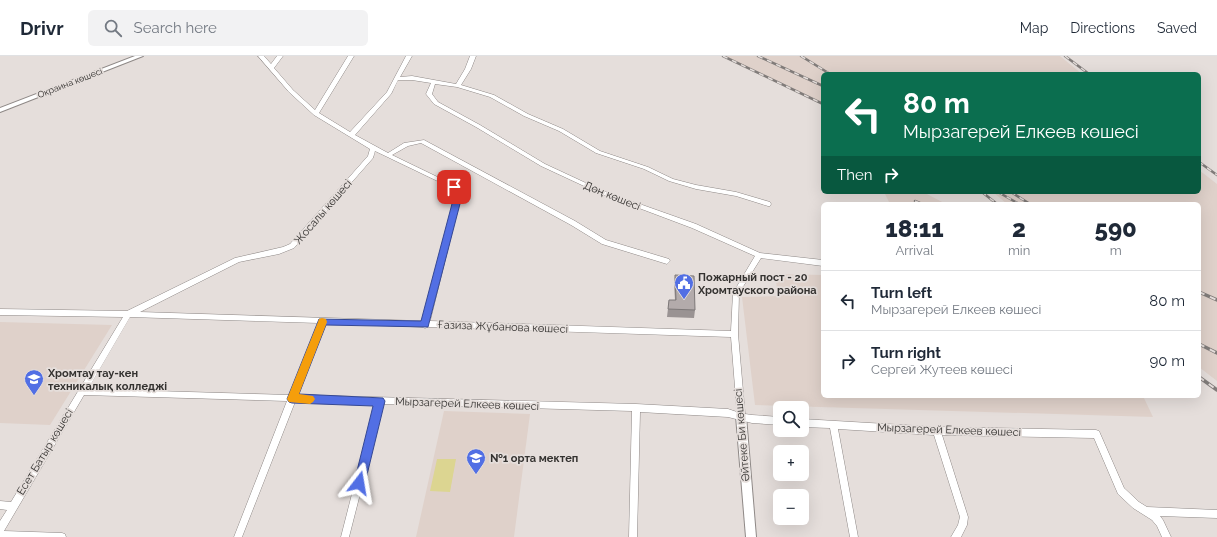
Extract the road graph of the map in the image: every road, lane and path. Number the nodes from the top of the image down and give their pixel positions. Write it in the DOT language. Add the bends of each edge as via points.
graph roads {
  1 [pos="140,56"];
  2 [pos="261,56"];
  3 [pos="280,56"];
  4 [pos="351,56"];
  5 [pos="409,56"];
  6 [pos="473,56"];
  7 [pos="271,68"];
  8 [pos="397,79"];
  9 [pos="433,83"];
  10 [pos="458,86"];
  11 [pos="0,110"];
  12 [pos="316,114"];
  13 [pos="351,135"];
  14 [pos="373,148"];
  15 [pos="388,155"];
  16 [pos="768,204"];
  17 [pos="759,255"];
  18 [pos="667,261"];
  19 [pos="821,263"];
  20 [pos="0,312"];
  21 [pos="128,314"];
  22 [pos="323,321"];
  23 [pos="425,325"];
  24 [pos="734,334"];
  25 [pos="81,392"];
  26 [pos="292,399"];
  27 [pos="380,401"];
  28 [pos="636,408"];
  29 [pos="741,416"];
  30 [pos="773,420"];
  31 [pos="809,422"];
  32 [pos="833,424"];
  33 [pos="937,431"];
  34 [pos="0,505"];
  35 [pos="14,506"];
  36 [pos="1147,511"];
  37 [pos="1217,514"];
  38 [pos="0,529"];
  39 [pos="0,535"];
  40 [pos="62,537"];
  41 [pos="238,537"];
  42 [pos="345,537"];
  43 [pos="634,537"];
  44 [pos="751,537"];
  45 [pos="854,537"];
  46 [pos="956,537"];
  47 [pos="1167,537"];
  1 -- 11 [label="street, Окраина көшесі"];
  2 -- 7 [label="street"];
  3 -- 7 [label="street"];
  4 -- 12 [label="street"];
  5 -- 8 [label="street"];
  6 -- 10 [label="street"];
  7 -- 12 [label="street"];
  8 -- 9 [label="street" via="412,78"];
  8 -- 13 [label="street" via="381,102"];
  9 -- 10 [label="street"];
  9 -- 17 [label="street, Дөң көшесі" via="429,94 436,103 543,164 601,192 694,226"];
  10 -- 16 [label="street" via="492,96 526,115 561,130 598,152 646,168 671,180 736,194"];
  12 -- 13 [label="street"];
  13 -- 14 [label="street"];
  14 -- 15 [label="street"];
  14 -- 21 [label="street, Жосалы көшесі" via="371,157 292,246 281,251 237,260"];
  15 -- 18 [label="street" via="406,144 422,141 573,223 597,239"];
  15 -- 23 [label="street" via="454,187 457,194"];
  17 -- 19 [label="street, Дөң көшесі"];
  17 -- 24 [label="street, Әйтеке Би көшесі" via="736,293"];
  20 -- 21 [label="street, Ғазиза Жұбанова көшесі"];
  21 -- 22 [label="street, Ғазиза Жұбанова көшесі"];
  21 -- 25 [label="street, Есет Батыр көшесі"];
  22 -- 23 [label="street, Ғазиза Жұбанова көшесі"];
  22 -- 26 [label="street"];
  23 -- 24 [label="street, Ғазиза Жұбанова көшесі"];
  24 -- 29 [label="street, Әйтеке Би көшесі"];
  25 -- 26 [label="street, Мырзагерей Елкеев көшесі"];
  25 -- 35 [label="street, Есет Батыр көшесі"];
  26 -- 27 [label="street, Мырзагерей Елкеев көшесі"];
  26 -- 41 [label="street"];
  27 -- 28 [label="street, Мырзагерей Елкеев көшесі"];
  27 -- 42 [label="street"];
  28 -- 29 [label="street, Мырзагерей Елкеев көшесі" via="728,413"];
  28 -- 43 [label="street"];
  29 -- 30 [label="street, Мырзагерей Елкеев көшесі"];
  29 -- 44 [label="street, Әйтеке Би көшесі"];
  31 -- 32 [label="street, Мырзагерей Елкеев көшесі"];
  32 -- 33 [label="street, Мырзагерей Елкеев көшесі"];
  32 -- 45 [label="street"];
  33 -- 36 [label="street, Мырзагерей Елкеев көшесі" via="1096,434 1121,491 1128,499"];
  33 -- 46 [label="street" via="964,517 962,529"];
  34 -- 35 [label="street"];
  35 -- 38 [label="street, Есет Батыр көшесі"];
  36 -- 37 [label="street"];
  36 -- 47 [label="street" via="1160,523"];
  39 -- 40 [label="street"];
}
